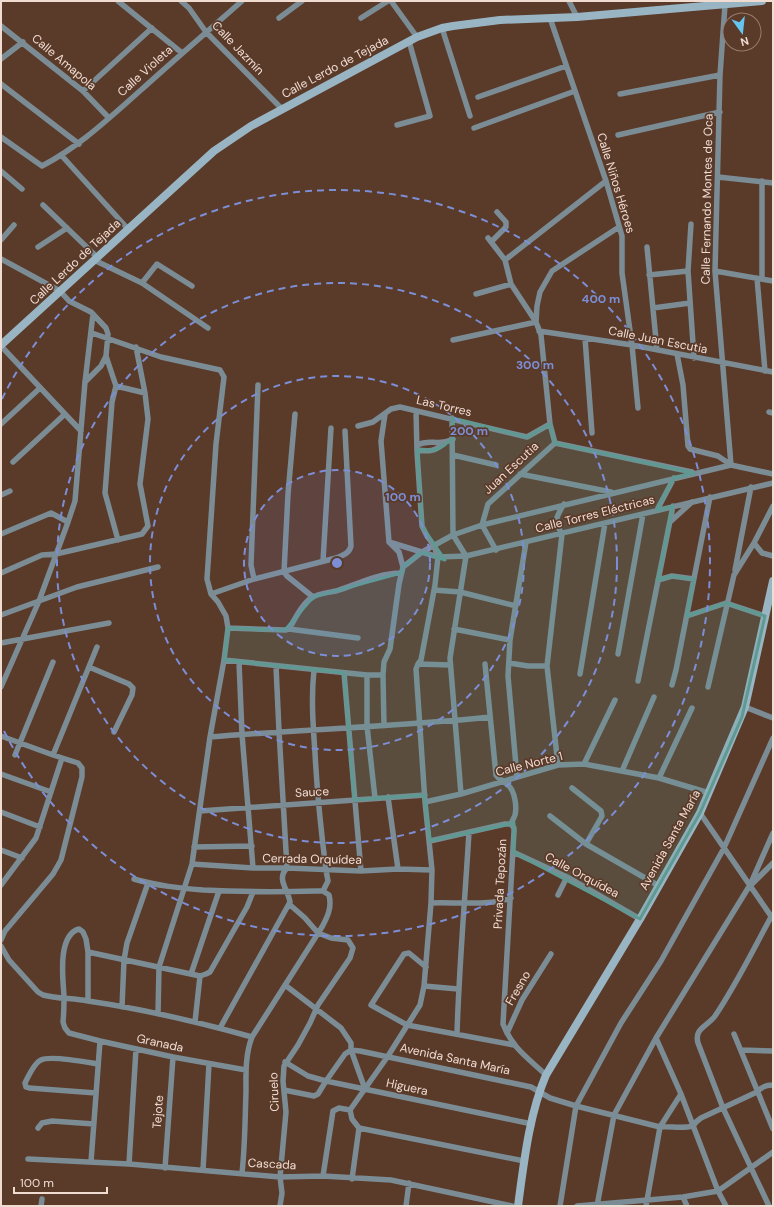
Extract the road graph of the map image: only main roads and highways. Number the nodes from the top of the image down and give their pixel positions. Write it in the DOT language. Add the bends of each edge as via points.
graph roads {
  1 [pos="762,1"];
  2 [pos="1,346"];
  3 [pos="773,581"];
  4 [pos="518,1206"];
  1 -- 2 [label="main road, Calle Lerdo de Tejada" via="577,17 500,20 442,28 417,37 251,126 214,151"];
  3 -- 4 [label="main road, Avenida Santa María" via="745,708 700,813 640,919 546,1074 524,1161"];
}
